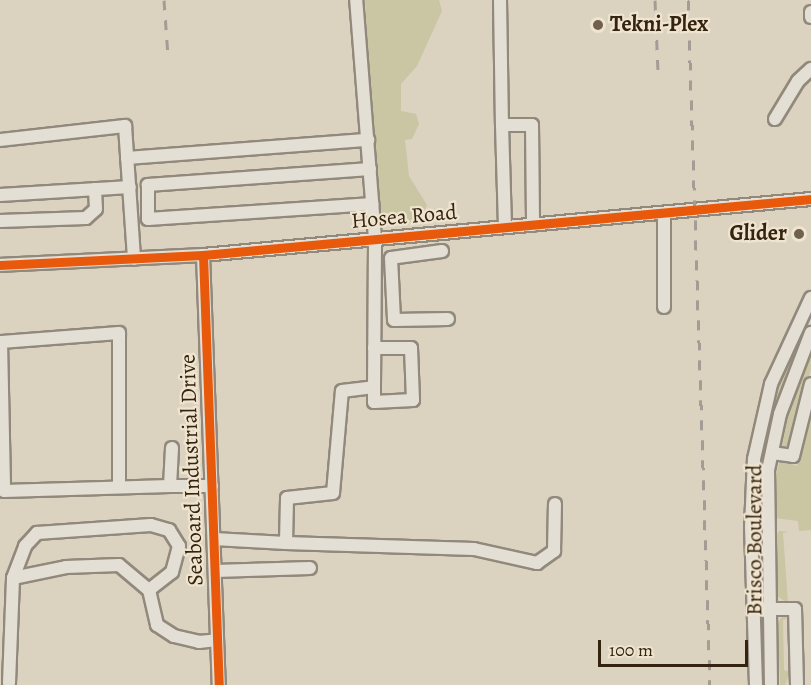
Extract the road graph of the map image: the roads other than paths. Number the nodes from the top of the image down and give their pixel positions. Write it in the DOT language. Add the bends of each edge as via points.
graph roads {
  1 [pos="356,0"];
  2 [pos="500,0"];
  3 [pos="811,12"];
  4 [pos="811,17"];
  5 [pos="811,69"];
  6 [pos="775,119"];
  7 [pos="502,125"];
  8 [pos="0,140"];
  9 [pos="368,140"];
  10 [pos="127,158"];
  11 [pos="370,169"];
  12 [pos="130,187"];
  13 [pos="95,189"];
  14 [pos="0,195"];
  15 [pos="811,199"];
  16 [pos="372,204"];
  17 [pos="664,213"];
  18 [pos="0,221"];
  19 [pos="533,225"];
  20 [pos="505,227"];
  21 [pos="375,239"];
  22 [pos="442,251"];
  23 [pos="203,255"];
  24 [pos="134,259"];
  25 [pos="0,265"];
  26 [pos="391,276"];
  27 [pos="374,278"];
  28 [pos="811,298"];
  29 [pos="664,307"];
  30 [pos="448,319"];
  31 [pos="811,333"];
  32 [pos="374,348"];
  33 [pos="811,384"];
  34 [pos="374,387"];
  35 [pos="172,448"];
  36 [pos="772,453"];
  37 [pos="170,486"];
  38 [pos="212,486"];
  39 [pos="119,488"];
  40 [pos="555,504"];
  41 [pos="214,539"];
  42 [pos="286,543"];
  43 [pos="310,568"];
  44 [pos="215,572"];
  45 [pos="13,578"];
  46 [pos="149,590"];
  47 [pos="768,609"];
  48 [pos="754,610"];
  49 [pos="217,640"];
  50 [pos="9,683"];
  51 [pos="219,685"];
  52 [pos="756,685"];
  53 [pos="771,685"];
  54 [pos="798,685"];
  1 -- 9 [label="street"];
  2 -- 7 [label="street"];
  3 -- 4 [label="street"];
  5 -- 6 [label="street" via="798,81"];
  7 -- 19 [label="street" via="532,125"];
  7 -- 20 [label="street"];
  8 -- 10 [label="street" via="125,126"];
  9 -- 10 [label="street"];
  9 -- 11 [label="street"];
  10 -- 12 [label="street"];
  11 -- 16 [label="street"];
  11 -- 16 [label="street" via="148,184 148,219"];
  12 -- 13 [label="street"];
  12 -- 24 [label="street"];
  13 -- 14 [label="street"];
  13 -- 18 [label="street" via="96,209 86,218"];
  15 -- 17 [label="street, Hosea Road"];
  16 -- 21 [label="street"];
  17 -- 19 [label="street, Hosea Road"];
  17 -- 29 [label="street"];
  19 -- 20 [label="street, Hosea Road"];
  20 -- 21 [label="street, Hosea Road"];
  21 -- 23 [label="street, Hosea Road"];
  21 -- 27 [label="street"];
  22 -- 26 [label="street" via="391,258"];
  23 -- 24 [label="street, Hosea Road"];
  23 -- 38 [label="street, Seaboard Industrial Drive"];
  24 -- 25 [label="street, Hosea Road"];
  26 -- 27 [label="street"];
  26 -- 30 [label="street" via="394,320"];
  27 -- 32 [label="street"];
  28 -- 48 [label="street, Brisco Boulevard" via="782,356 758,432 751,490"];
  31 -- 36 [label="street" via="783,404"];
  32 -- 34 [label="street"];
  32 -- 34 [label="street" via="411,348 413,400 374,402"];
  33 -- 36 [label="street" via="793,456"];
  34 -- 42 [label="street" via="342,391 333,493 287,498"];
  35 -- 37 [label="street"];
  36 -- 47 [label="street" via="766,505"];
  37 -- 38 [label="street"];
  37 -- 39 [label="street"];
  38 -- 41 [label="street, Seaboard Industrial Drive"];
  39 -- 39 [label="street" via="4,491 1,342 119,333"];
  40 -- 42 [label="street" via="554,551 537,563 474,549"];
  41 -- 42 [label="street"];
  41 -- 44 [label="street, Seaboard Industrial Drive"];
  43 -- 44 [label="street"];
  44 -- 49 [label="street, Seaboard Industrial Drive"];
  45 -- 46 [label="street" via="66,567 119,564"];
  45 -- 46 [label="street" via="25,546 37,533 151,525 169,530 179,546 172,572"];
  45 -- 50 [label="street"];
  46 -- 49 [label="street" via="157,625 183,638"];
  47 -- 48 [label="street"];
  47 -- 53 [label="street"];
  47 -- 54 [label="street" via="795,609"];
  48 -- 52 [label="street, Brisco Boulevard"];
  49 -- 51 [label="street, Seaboard Industrial Drive"];
}
